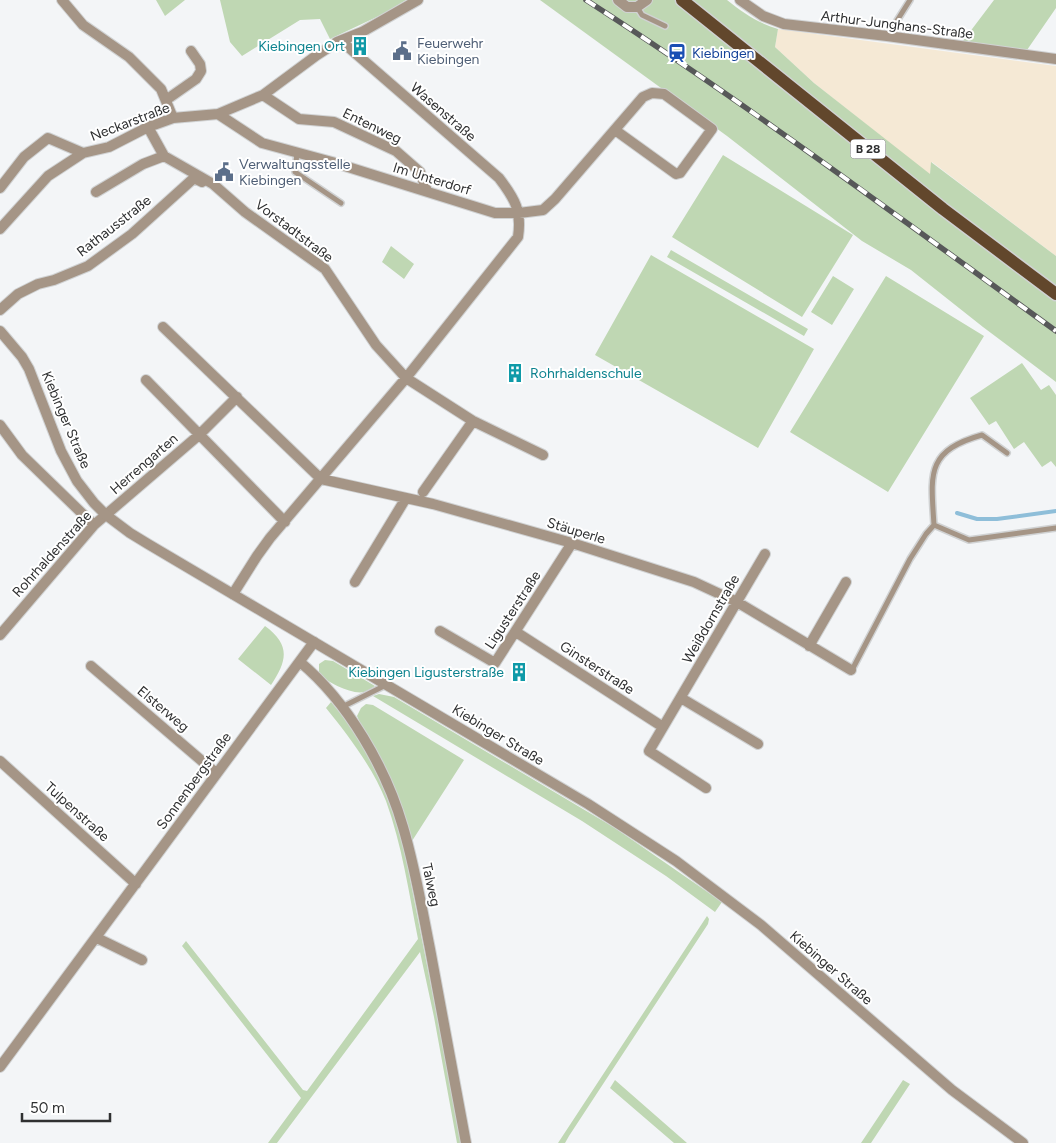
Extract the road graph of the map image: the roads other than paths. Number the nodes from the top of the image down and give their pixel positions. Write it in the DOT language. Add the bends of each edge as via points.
graph roads {
  1 [pos="62,0"];
  2 [pos="418,0"];
  3 [pos="618,0"];
  4 [pos="647,0"];
  5 [pos="682,0"];
  6 [pos="740,0"];
  7 [pos="910,0"];
  8 [pos="637,8"];
  9 [pos="665,26"];
  10 [pos="887,36"];
  11 [pos="337,42"];
  12 [pos="190,50"];
  13 [pos="1056,59"];
  14 [pos="263,95"];
  15 [pos="166,100"];
  16 [pos="218,114"];
  17 [pos="173,118"];
  18 [pos="148,126"];
  19 [pos="615,130"];
  20 [pos="298,152"];
  21 [pos="83,153"];
  22 [pos="164,156"];
  23 [pos="212,184"];
  24 [pos="0,188"];
  25 [pos="96,192"];
  26 [pos="427,192"];
  27 [pos="341,203"];
  28 [pos="519,213"];
  29 [pos="0,228"];
  30 [pos="1056,294"];
  31 [pos="0,310"];
  32 [pos="163,326"];
  33 [pos="0,331"];
  34 [pos="406,378"];
  35 [pos="146,380"];
  36 [pos="237,397"];
  37 [pos="473,421"];
  38 [pos="0,425"];
  39 [pos="199,434"];
  40 [pos="1008,453"];
  41 [pos="543,455"];
  42 [pos="321,478"];
  43 [pos="423,492"];
  44 [pos="406,498"];
  45 [pos="106,515"];
  46 [pos="285,522"];
  47 [pos="94,525"];
  48 [pos="934,526"];
  49 [pos="1056,528"];
  50 [pos="572,543"];
  51 [pos="765,554"];
  52 [pos="355,582"];
  53 [pos="846,582"];
  54 [pos="233,594"];
  55 [pos="737,602"];
  56 [pos="440,630"];
  57 [pos="516,632"];
  58 [pos="0,635"];
  59 [pos="314,642"];
  60 [pos="809,646"];
  61 [pos="300,662"];
  62 [pos="91,666"];
  63 [pos="851,670"];
  64 [pos="386,685"];
  65 [pos="681,698"];
  66 [pos="342,707"];
  67 [pos="663,727"];
  68 [pos="758,744"];
  69 [pos="0,761"];
  70 [pos="216,773"];
  71 [pos="706,788"];
  72 [pos="136,884"];
  73 [pos="97,938"];
  74 [pos="142,960"];
  75 [pos="0,1067"];
  76 [pos="466,1143"];
  77 [pos="1023,1143"];
  1 -- 15 [label="street" via="82,26 129,57 161,89"];
  2 -- 11 [label="street, Neckarstraße" via="362,32"];
  3 -- 8 [label="street" via="627,7"];
  4 -- 8 [label="street"];
  5 -- 30 [label="main road, B 28" via="943,210"];
  6 -- 10 [label="street, Arthur-Junghans-Straße" via="763,16 784,24"];
  7 -- 10 [label="lane"];
  8 -- 9 [label="lane" via="642,15"];
  10 -- 13 [label="street, Arthur-Junghans-Straße"];
  11 -- 14 [label="street, Neckarstraße"];
  11 -- 28 [label="street, Wasenstraße" via="347,46 499,178 510,192"];
  12 -- 15 [label="street, Neckarstraße" via="201,71 196,79"];
  14 -- 16 [label="street, Neckarstraße"];
  14 -- 26 [label="street, Entenweg" via="299,119 334,122 396,151 420,172"];
  15 -- 17 [label="street"];
  16 -- 17 [label="street, Neckarstraße"];
  16 -- 20 [label="street, Im Unterdorf" via="256,141"];
  17 -- 18 [label="street, Neckarstraße"];
  18 -- 21 [label="street, Neckarstraße" via="109,146"];
  18 -- 22 [label="street"];
  19 -- 19 [label="street, Im Unterdorf" via="643,98 652,93 664,94 712,129 676,174"];
  19 -- 28 [label="street, Im Unterdorf" via="543,210"];
  20 -- 26 [label="street, Im Unterdorf"];
  20 -- 27 [label="lane" via="296,172"];
  21 -- 24 [label="street" via="48,138 24,157"];
  21 -- 29 [label="street, Neckarstraße" via="48,176"];
  22 -- 23 [label="street, Vorstadtstraße"];
  22 -- 25 [label="street"];
  23 -- 31 [label="street, Rathausstraße" via="207,186 194,178 132,234 88,266 38,284 18,294"];
  23 -- 34 [label="street, Vorstadtstraße" via="245,212 325,269 376,346"];
  26 -- 28 [label="street, Im Unterdorf" via="495,213"];
  28 -- 34 [label="street" via="518,237"];
  32 -- 36 [label="street"];
  33 -- 45 [label="street, Kiebinger Straße" via="29,369 69,468 84,492"];
  34 -- 37 [label="street, Vorstadtstraße"];
  34 -- 42 [label="street"];
  35 -- 39 [label="street, Herrengarten"];
  36 -- 39 [label="street, Herrengarten"];
  36 -- 42 [label="street"];
  37 -- 41 [label="street, Vorstadtstraße"];
  37 -- 43 [label="street"];
  38 -- 47 [label="street" via="22,455"];
  39 -- 45 [label="street, Herrengarten"];
  39 -- 46 [label="street, Herrengarten"];
  40 -- 48 [label="lane" via="982,435 942,455 935,465 931,481"];
  42 -- 44 [label="street, Stäuperle"];
  42 -- 46 [label="street"];
  44 -- 50 [label="street, Stäuperle"];
  44 -- 52 [label="street"];
  45 -- 47 [label="street, Rohrhaldenstraße"];
  45 -- 54 [label="street, Kiebinger Straße" via="130,533"];
  46 -- 54 [label="street" via="257,556"];
  47 -- 58 [label="street, Rohrhaldenstraße"];
  48 -- 49 [label="lane" via="969,540"];
  48 -- 63 [label="lane" via="910,559"];
  50 -- 55 [label="street, Stäuperle" via="694,582"];
  50 -- 57 [label="street, Ligusterstraße"];
  51 -- 55 [label="street, Weißdornstraße"];
  53 -- 60 [label="street"];
  54 -- 59 [label="street, Kiebinger Straße"];
  55 -- 60 [label="street, Stäuperle"];
  55 -- 65 [label="street, Weißdornstraße"];
  56 -- 57 [label="street, Ligusterstraße" via="495,663"];
  57 -- 67 [label="street, Ginsterstraße"];
  59 -- 61 [label="street, Sonnenbergstraße"];
  59 -- 64 [label="street, Kiebinger Straße"];
  60 -- 63 [label="street, Stäuperle"];
  61 -- 66 [label="street, Talweg"];
  61 -- 70 [label="street, Sonnenbergstraße"];
  62 -- 70 [label="street, Elsterweg"];
  64 -- 66 [label="lane"];
  64 -- 77 [label="street, Kiebinger Straße" via="613,820 694,874 767,930 920,1063"];
  65 -- 67 [label="street, Weißdornstraße"];
  65 -- 68 [label="street"];
  66 -- 76 [label="street, Talweg" via="379,765 404,827"];
  67 -- 71 [label="street, Weißdornstraße" via="649,750"];
  69 -- 72 [label="street, Tulpenstraße"];
  70 -- 72 [label="street, Sonnenbergstraße"];
  72 -- 73 [label="street, Sonnenbergstraße"];
  73 -- 74 [label="street"];
  73 -- 75 [label="street, Sonnenbergstraße"];
}
